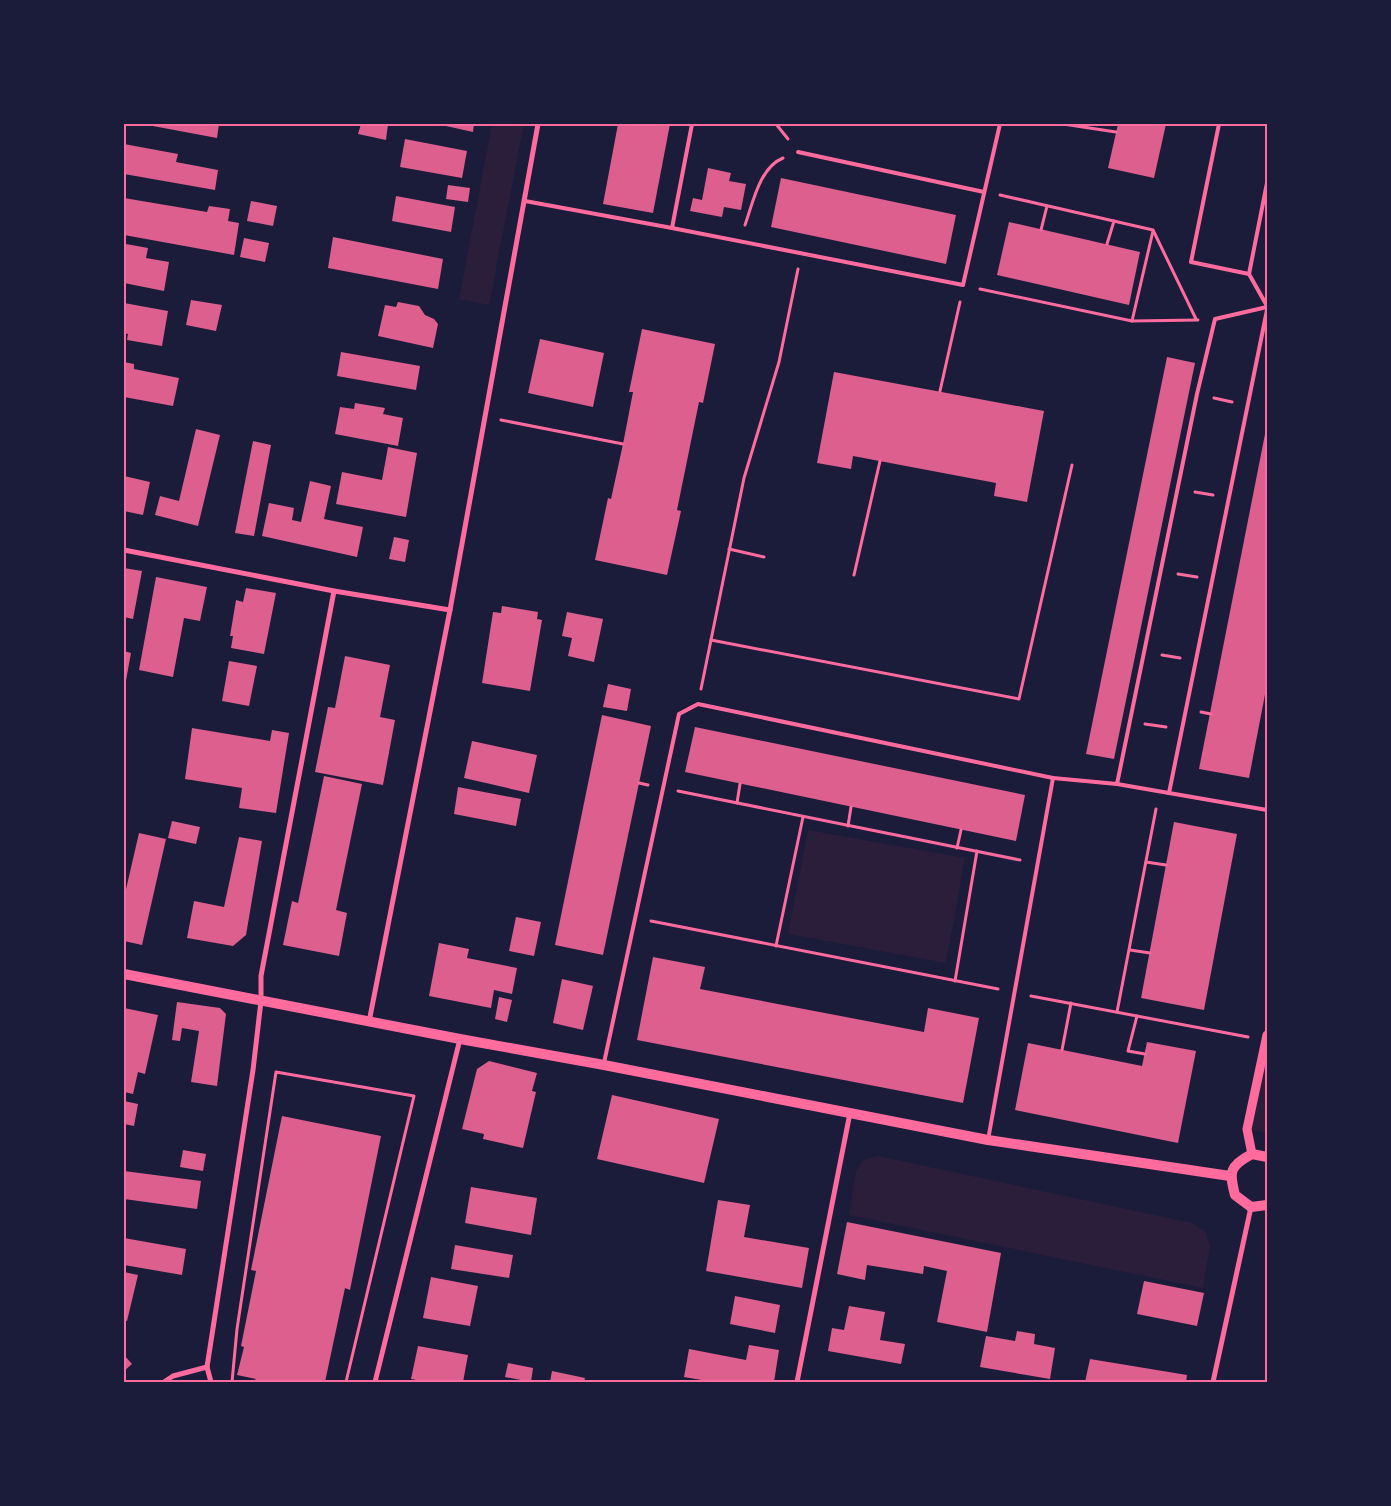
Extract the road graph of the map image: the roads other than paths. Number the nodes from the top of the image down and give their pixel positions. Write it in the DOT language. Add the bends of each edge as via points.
graph roads {
  1 [pos="538,124"];
  2 [pos="692,124"];
  3 [pos="1000,124"];
  4 [pos="1219,124"];
  5 [pos="798,152"];
  6 [pos="1267,183"];
  7 [pos="984,192"];
  8 [pos="525,201"];
  9 [pos="672,228"];
  10 [pos="1249,274"];
  11 [pos="1267,308"];
  12 [pos="124,550"];
  13 [pos="334,591"];
  14 [pos="450,610"];
  15 [pos="1053,778"];
  16 [pos="1117,784"];
  17 [pos="1169,793"];
  18 [pos="1267,810"];
  19 [pos="124,974"];
  20 [pos="261,1001"];
  21 [pos="369,1022"];
  22 [pos="1267,1035"];
  23 [pos="460,1039"];
  24 [pos="604,1064"];
  25 [pos="850,1113"];
  26 [pos="988,1140"];
  27 [pos="1252,1154"];
  28 [pos="1267,1157"];
  29 [pos="1230,1176"];
  30 [pos="1267,1205"];
  31 [pos="1251,1207"];
  32 [pos="207,1367"];
  33 [pos="164,1382"];
  34 [pos="211,1382"];
  35 [pos="375,1382"];
  36 [pos="797,1382"];
  37 [pos="1213,1382"];
  1 -- 8 [label="street"];
  2 -- 9 [label="lane"];
  3 -- 7 [label="lane"];
  4 -- 10 [label="lane" via="1191,262"];
  5 -- 7 [label="lane"];
  6 -- 10 [label="lane"];
  7 -- 9 [label="lane" via="964,285"];
  8 -- 9 [label="lane"];
  8 -- 14 [label="street"];
  10 -- 11 [label="lane"];
  11 -- 16 [label="lane" via="1214,320"];
  11 -- 17 [label="lane"];
  12 -- 13 [label="street"];
  13 -- 14 [label="street"];
  13 -- 20 [label="street" via="261,976"];
  14 -- 21 [label="street"];
  15 -- 16 [label="lane"];
  15 -- 24 [label="lane" via="698,704 679,714"];
  15 -- 26 [label="lane"];
  16 -- 17 [label="lane"];
  17 -- 18 [label="lane"];
  19 -- 20 [label="main road"];
  20 -- 21 [label="main road"];
  20 -- 32 [label="street"];
  21 -- 23 [label="main road"];
  22 -- 27 [label="street" via="1247,1129"];
  23 -- 24 [label="main road"];
  23 -- 35 [label="street"];
  24 -- 25 [label="main road"];
  25 -- 26 [label="main road"];
  25 -- 36 [label="street"];
  26 -- 29 [label="main road"];
  27 -- 28 [label="main road"];
  27 -- 29 [label="main road" via="1237,1161"];
  29 -- 31 [label="main road" via="1235,1195"];
  30 -- 31 [label="main road"];
  31 -- 37 [label="street"];
  32 -- 33 [label="street" via="172,1376"];
  32 -- 34 [label="street"];
}
